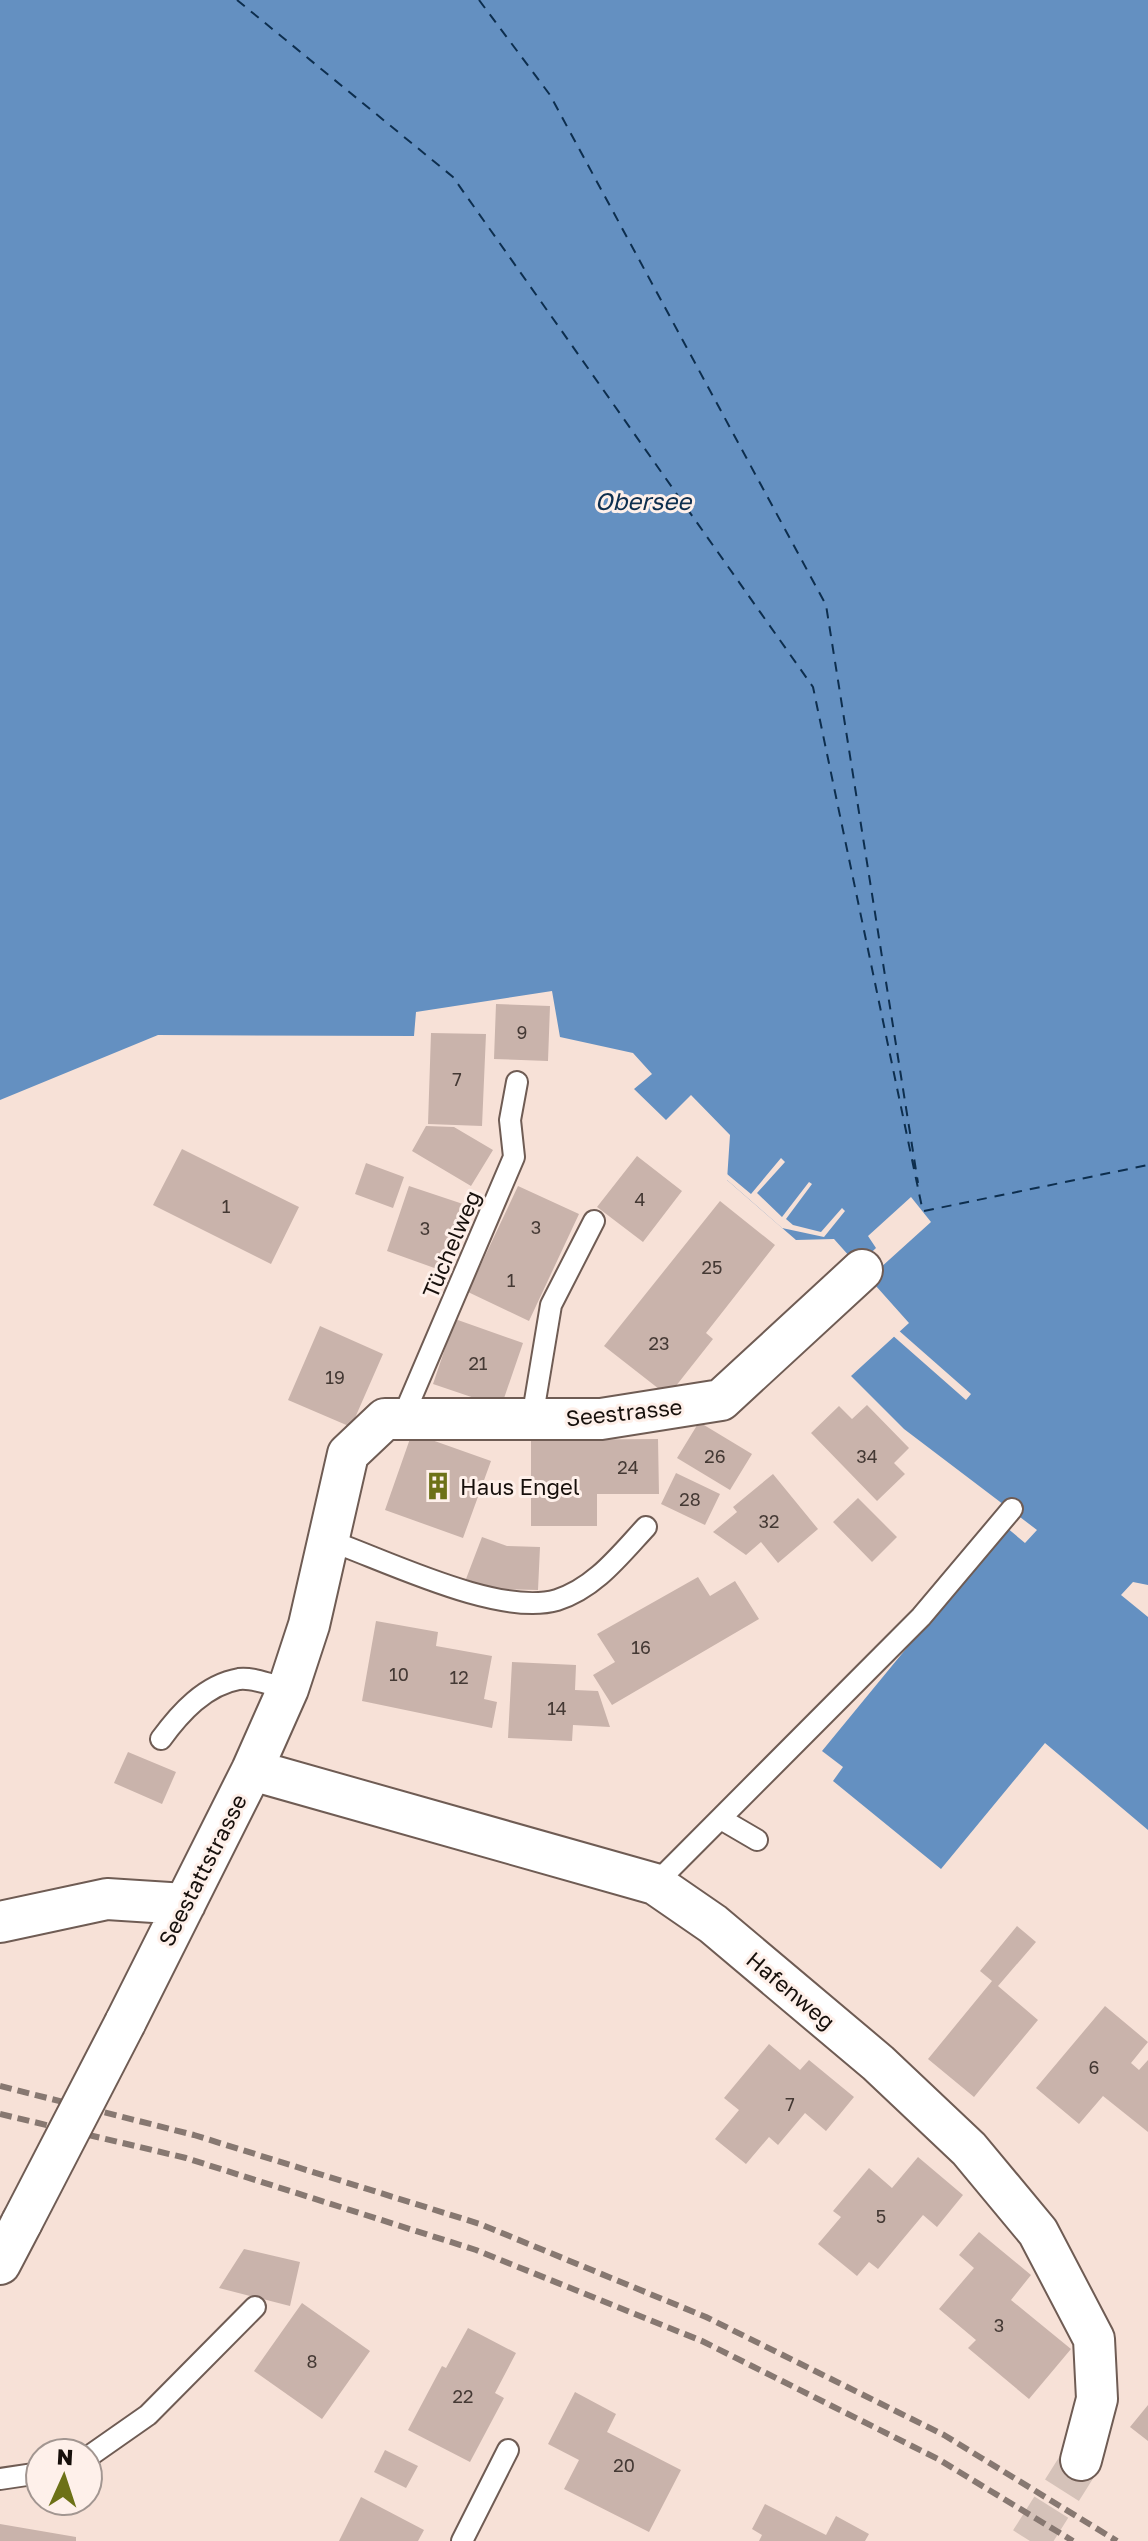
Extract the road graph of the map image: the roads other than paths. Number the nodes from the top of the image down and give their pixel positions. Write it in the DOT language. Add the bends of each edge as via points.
graph roads {
  1 [pos="517,1082"];
  2 [pos="594,1221"];
  3 [pos="862,1270"];
  4 [pos="402,1419"];
  5 [pos="532,1419"];
  6 [pos="348,1454"];
  7 [pos="1012,1509"];
  8 [pos="646,1527"];
  9 [pos="328,1540"];
  10 [pos="288,1689"];
  11 [pos="161,1739"];
  12 [pos="252,1770"];
  13 [pos="721,1819"];
  14 [pos="757,1840"];
  15 [pos="655,1884"];
  16 [pos="185,1904"];
  17 [pos="0,1922"];
  18 [pos="0,2264"];
  19 [pos="255,2307"];
  20 [pos="104,2446"];
  21 [pos="508,2450"];
  22 [pos="1081,2460"];
  23 [pos="24,2475"];
  24 [pos="0,2479"];
  25 [pos="462,2541"];
  1 -- 4 [label="lane, Tüchelweg" via="510,1120 514,1157"];
  2 -- 5 [label="lane" via="551,1305"];
  3 -- 5 [label="street, Seestrasse" via="721,1400 601,1419"];
  4 -- 5 [label="street, Seestrasse"];
  4 -- 6 [label="street, Seestrasse" via="385,1419"];
  6 -- 9 [label="street, Seestattstrasse"];
  7 -- 13 [label="lane" via="921,1617 862,1665"];
  8 -- 9 [label="lane" via="599,1577 556,1600 514,1603 477,1595"];
  9 -- 10 [label="street, Seestattstrasse"];
  10 -- 11 [label="lane" via="241,1678 216,1687 182,1711"];
  10 -- 12 [label="street, Seestattstrasse"];
  12 -- 15 [label="street, Hafenweg"];
  12 -- 16 [label="street, Seestattstrasse"];
  13 -- 14 [label="lane"];
  13 -- 15 [label="lane"];
  15 -- 22 [label="street, Hafenweg" via="713,1924 878,2063 969,2149 1038,2232 1094,2339 1097,2399"];
  16 -- 17 [label="street" via="107,1899"];
  16 -- 18 [label="street, Seestattstrasse, bridge"];
  19 -- 20 [label="lane" via="148,2415"];
  21 -- 25 [label="lane"];
  23 -- 24 [label="lane"];
}
